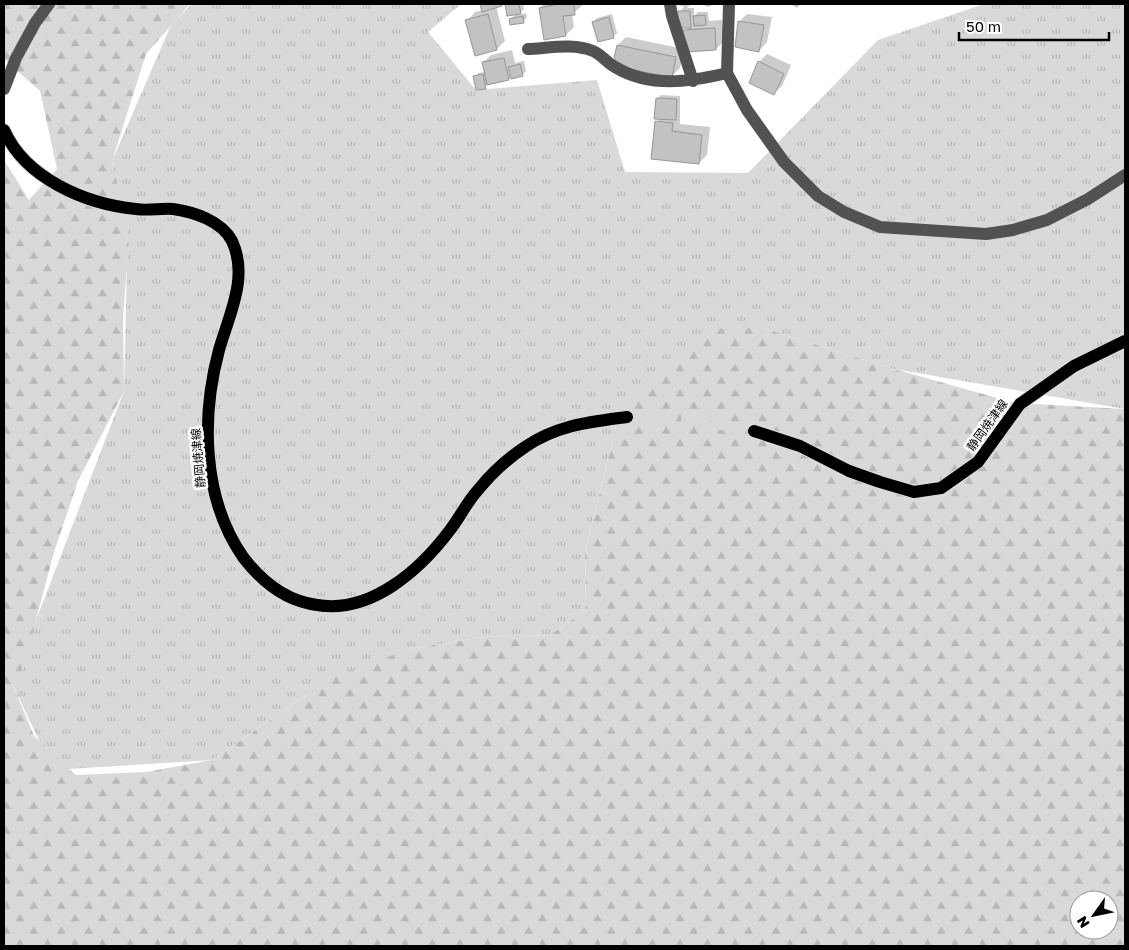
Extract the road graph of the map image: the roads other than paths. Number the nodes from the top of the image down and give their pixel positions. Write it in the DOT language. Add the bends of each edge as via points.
graph roads {
  1 [pos="49,4"];
  2 [pos="670,4"];
  3 [pos="729,4"];
  4 [pos="528,49"];
  5 [pos="727,73"];
  6 [pos="693,81"];
  7 [pos="4,89"];
  8 [pos="4,130"];
  9 [pos="1125,175"];
  10 [pos="1125,341"];
  11 [pos="627,416"];
  12 [pos="754,431"];
  1 -- 7 [label="street" via="16,58"];
  2 -- 6 [label="street"];
  3 -- 5 [label="street"];
  4 -- 6 [label="street" via="575,47 595,51 614,67 642,80"];
  5 -- 6 [label="street"];
  5 -- 9 [label="street" via="770,144 818,196 844,212 880,227 986,234 1013,230 1047,220 1088,200"];
  8 -- 11 [label="main road, 静岡焼津線" via="10,144 27,165 78,194 136,209 174,210 190,214 220,225 230,237 237,253 239,274 230,321 213,374 209,406 210,467 215,496 226,526 258,575 300,603 326,607 352,604 380,593 425,559 495,471 526,446 567,426"];
  10 -- 12 [label="main road, 静岡焼津線" via="1074,366 1020,404 978,462 941,488 914,492 880,482 849,471 800,446"];
}
